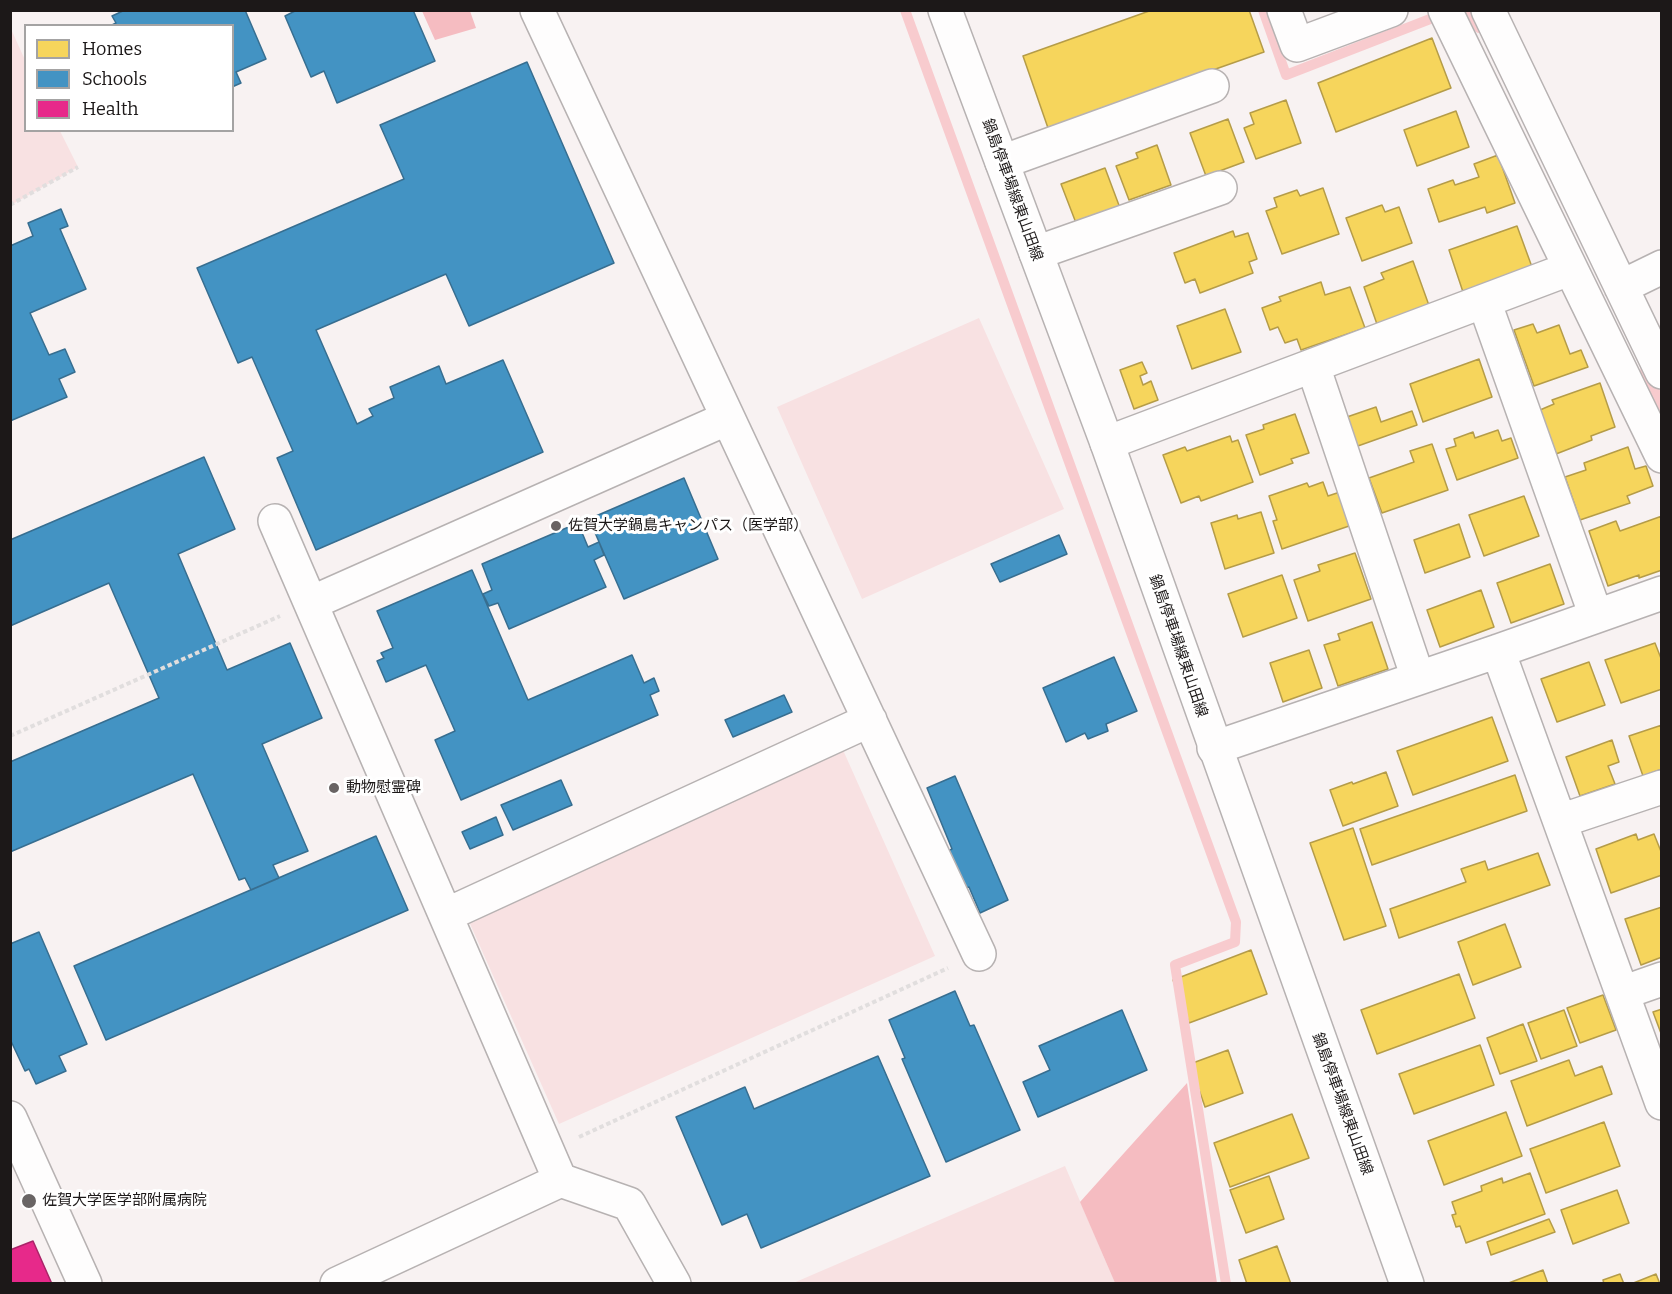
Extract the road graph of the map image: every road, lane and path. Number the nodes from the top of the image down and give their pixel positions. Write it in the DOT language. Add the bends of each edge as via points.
graph roads {
  1 [pos="537,10"];
  2 [pos="945,10"];
  3 [pos="1284,10"];
  4 [pos="1391,10"];
  5 [pos="1488,10"];
  6 [pos="1448,17"];
  7 [pos="1212,86"];
  8 [pos="1002,162"];
  9 [pos="78,167"];
  10 [pos="1220,188"];
  11 [pos="10,205"];
  12 [pos="1035,253"];
  13 [pos="1662,267"];
  14 [pos="1569,269"];
  15 [pos="1621,287"];
  16 [pos="1484,301"];
  17 [pos="1313,366"];
  18 [pos="1662,372"];
  19 [pos="728,418"];
  20 [pos="1107,443"];
  21 [pos="1662,456"];
  22 [pos="275,521"];
  23 [pos="1662,593"];
  24 [pos="311,603"];
  25 [pos="1596,616"];
  26 [pos="1498,651"];
  27 [pos="1418,678"];
  28 [pos="870,720"];
  29 [pos="10,736"];
  30 [pos="1214,748"];
  31 [pos="1662,787"];
  32 [pos="1560,821"];
  33 [pos="446,915"];
  34 [pos="979,954"];
  35 [pos="1662,979"];
  36 [pos="1622,993"];
  37 [pos="1662,1103"];
  38 [pos="10,1118"];
  39 [pos="555,1166"];
  40 [pos="85,1284"];
  41 [pos="337,1284"];
  42 [pos="674,1284"];
  43 [pos="1407,1284"];
  1 -- 19 [label="street"];
  2 -- 8 [label="street, 鍋島停車場線東山田線"];
  3 -- 4 [label="street" via="1297,45"];
  5 -- 15 [label="street"];
  6 -- 14 [label="street"];
  7 -- 8 [label="street"];
  8 -- 12 [label="street, 鍋島停車場線東山田線"];
  9 -- 11 [label="path"];
  10 -- 12 [label="street"];
  12 -- 20 [label="street, 鍋島停車場線東山田線"];
  13 -- 15 [label="street"];
  14 -- 16 [label="street"];
  14 -- 21 [label="street"];
  15 -- 18 [label="street"];
  16 -- 17 [label="street"];
  16 -- 25 [label="street"];
  17 -- 20 [label="street"];
  17 -- 27 [label="street"];
  19 -- 24 [label="street"];
  19 -- 28 [label="street"];
  20 -- 30 [label="street, 鍋島停車場線東山田線"];
  22 -- 24 [label="street"];
  23 -- 25 [label="street"];
  24 -- 29 [label="path"];
  24 -- 33 [label="street"];
  25 -- 26 [label="street"];
  26 -- 27 [label="street"];
  26 -- 32 [label="street"];
  27 -- 30 [label="street"];
  28 -- 33 [label="street"];
  28 -- 34 [label="street"];
  30 -- 43 [label="street, 鍋島停車場線東山田線"];
  31 -- 32 [label="street"];
  32 -- 36 [label="street"];
  33 -- 39 [label="street"];
  34 -- 39 [label="path"];
  35 -- 36 [label="street"];
  36 -- 37 [label="street"];
  38 -- 40 [label="street"];
  39 -- 41 [label="street"];
  39 -- 42 [label="street" via="629,1204"];
}
